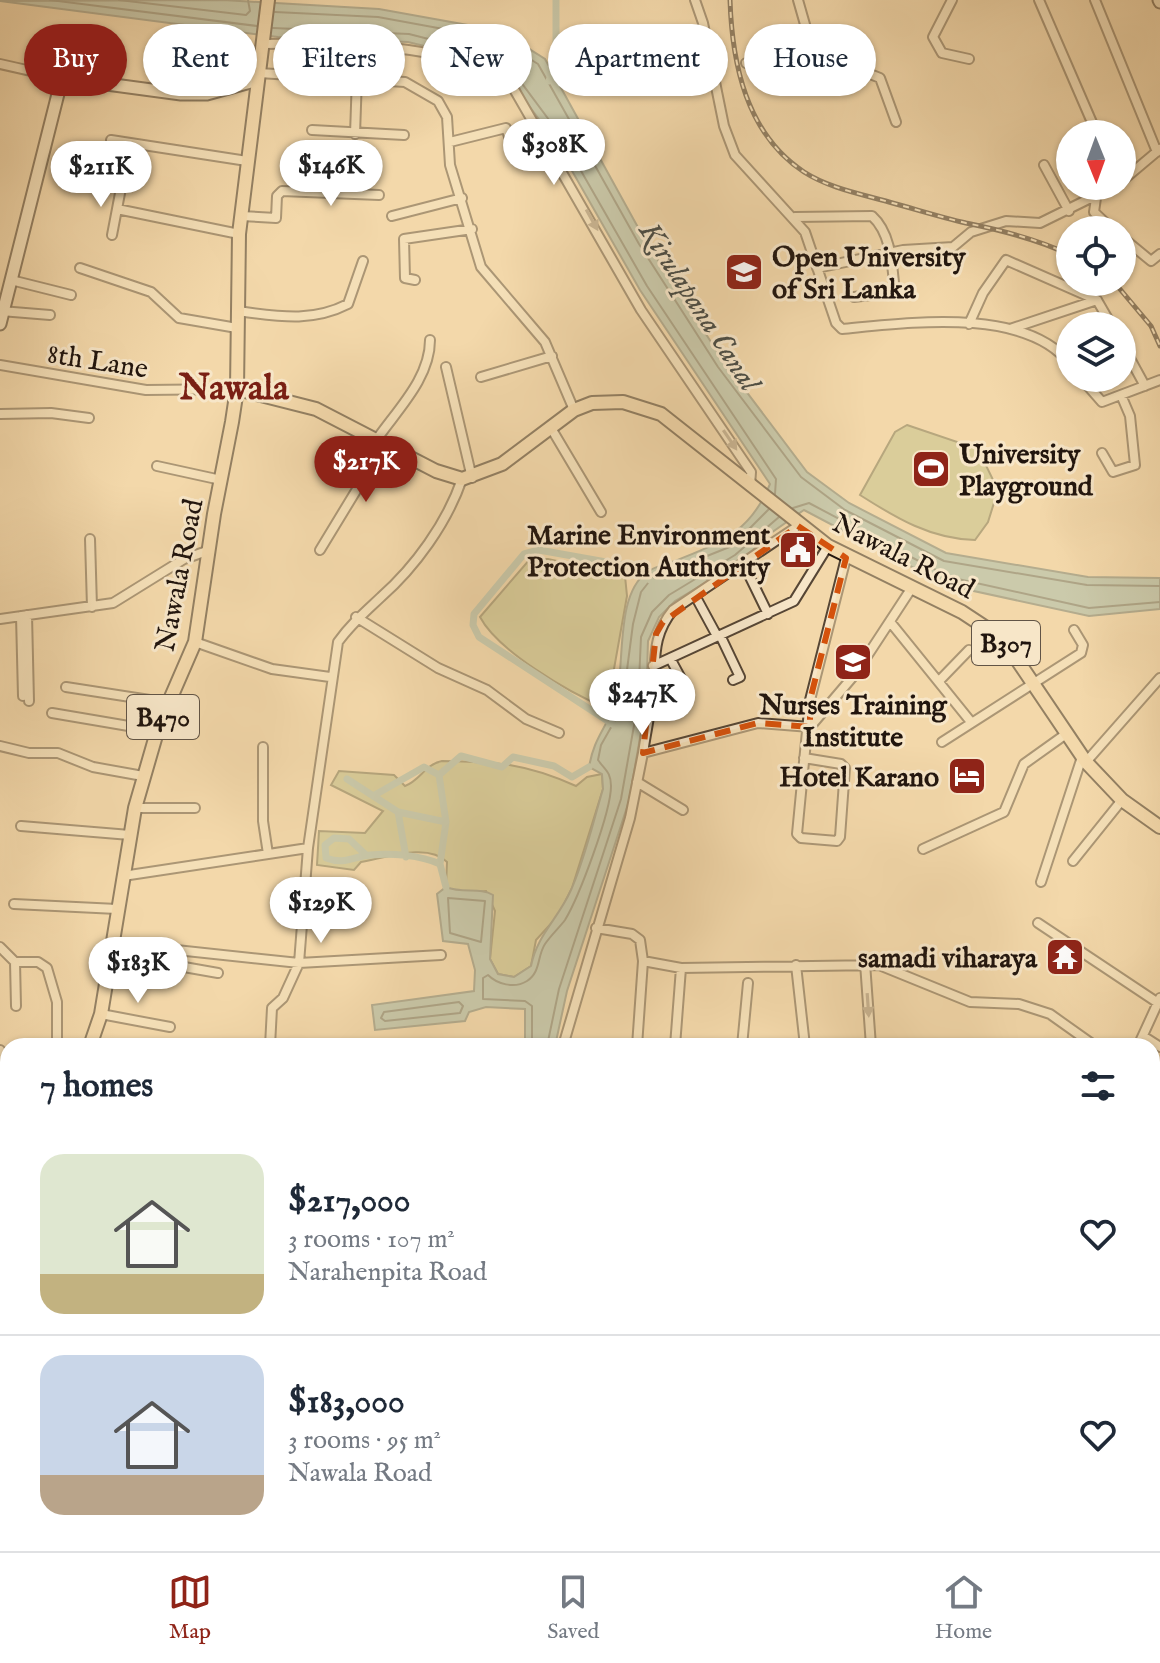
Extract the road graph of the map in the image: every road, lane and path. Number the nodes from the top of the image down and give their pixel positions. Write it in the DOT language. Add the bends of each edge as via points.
graph roads {
  1 [pos="268,0"];
  2 [pos="695,0"];
  3 [pos="798,0"];
  4 [pos="952,0"];
  5 [pos="1039,0"];
  6 [pos="1095,0"];
  7 [pos="805,24"];
  8 [pos="263,43"];
  9 [pos="969,59"];
  10 [pos="0,64"];
  11 [pos="24,69"];
  12 [pos="259,76"];
  13 [pos="273,76"];
  14 [pos="876,76"];
  15 [pos="405,82"];
  16 [pos="127,87"];
  17 [pos="57,96"];
  18 [pos="356,96"];
  19 [pos="1091,120"];
  20 [pos="896,122"];
  21 [pos="312,130"];
  22 [pos="355,134"];
  23 [pos="404,135"];
  24 [pos="111,140"];
  25 [pos="450,142"];
  26 [pos="512,145"];
  27 [pos="1159,150"];
  28 [pos="247,161"];
  29 [pos="1044,165"];
  30 [pos="1136,169"];
  31 [pos="121,188"];
  32 [pos="379,195"];
  33 [pos="462,198"];
  34 [pos="1092,200"];
  35 [pos="117,209"];
  36 [pos="1069,211"];
  37 [pos="241,216"];
  38 [pos="392,216"];
  39 [pos="795,217"];
  40 [pos="472,229"];
  41 [pos="239,234"];
  42 [pos="112,235"];
  43 [pos="1136,249"];
  44 [pos="891,253"];
  45 [pos="1160,254"];
  46 [pos="363,261"];
  47 [pos="80,268"];
  48 [pos="817,268"];
  49 [pos="11,280"];
  50 [pos="415,280"];
  51 [pos="71,295"];
  52 [pos="854,297"];
  53 [pos="1097,300"];
  54 [pos="237,311"];
  55 [pos="1104,312"];
  56 [pos="50,315"];
  57 [pos="1,316"];
  58 [pos="969,324"];
  59 [pos="237,328"];
  60 [pos="1009,329"];
  61 [pos="430,340"];
  62 [pos="1056,351"];
  63 [pos="552,356"];
  64 [pos="0,365"];
  65 [pos="446,367"];
  66 [pos="1136,370"];
  67 [pos="481,377"];
  68 [pos="1160,380"];
  69 [pos="1145,386"];
  70 [pos="237,389"];
  71 [pos="1093,392"];
  72 [pos="1121,395"];
  73 [pos="574,410"];
  74 [pos="0,414"];
  75 [pos="89,418"];
  76 [pos="551,428"];
  77 [pos="381,441"];
  78 [pos="1102,453"];
  79 [pos="157,466"];
  80 [pos="467,478"];
  81 [pos="221,480"];
  82 [pos="754,490"];
  83 [pos="601,512"];
  84 [pos="797,525"];
  85 [pos="90,539"];
  86 [pos="828,546"];
  87 [pos="320,550"];
  88 [pos="207,551"];
  89 [pos="846,558"];
  90 [pos="749,575"];
  91 [pos="911,589"];
  92 [pos="698,601"];
  93 [pos="92,607"];
  94 [pos="768,614"];
  95 [pos="24,616"];
  96 [pos="356,617"];
  97 [pos="0,619"];
  98 [pos="891,623"];
  99 [pos="1074,630"];
  100 [pos="718,636"];
  101 [pos="195,642"];
  102 [pos="969,650"];
  103 [pos="670,658"];
  104 [pos="653,666"];
  105 [pos="330,677"];
  106 [pos="1160,678"];
  107 [pos="733,680"];
  108 [pos="939,681"];
  109 [pos="1034,682"];
  110 [pos="684,684"];
  111 [pos="66,687"];
  112 [pos="26,701"];
  113 [pos="169,703"];
  114 [pos="52,713"];
  115 [pos="971,722"];
  116 [pos="810,727"];
  117 [pos="158,731"];
  118 [pos="559,733"];
  119 [pos="1066,734"];
  120 [pos="942,742"];
  121 [pos="0,746"];
  122 [pos="263,747"];
  123 [pos="643,753"];
  124 [pos="804,758"];
  125 [pos="1084,759"];
  126 [pos="143,776"];
  127 [pos="637,782"];
  128 [pos="1122,800"];
  129 [pos="135,808"];
  130 [pos="195,808"];
  131 [pos="683,810"];
  132 [pos="21,826"];
  133 [pos="1160,827"];
  134 [pos="130,835"];
  135 [pos="308,848"];
  136 [pos="923,849"];
  137 [pos="268,854"];
  138 [pos="1073,861"];
  139 [pos="123,876"];
  140 [pos="1041,882"];
  141 [pos="14,904"];
  142 [pos="117,909"];
  143 [pos="1038,923"];
  144 [pos="596,928"];
  145 [pos="111,943"];
  146 [pos="0,947"];
  147 [pos="441,955"];
  148 [pos="643,961"];
  149 [pos="15,962"];
  150 [pos="108,963"];
  151 [pos="299,963"];
  152 [pos="865,963"];
  153 [pos="796,965"];
  154 [pos="681,968"];
  155 [pos="218,973"];
  156 [pos="748,983"];
  157 [pos="1159,1001"];
  158 [pos="16,1006"];
  159 [pos="101,1014"];
  160 [pos="170,1027"];
  161 [pos="1143,1036"];
  162 [pos="57,1038"];
  163 [pos="93,1038"];
  164 [pos="270,1038"];
  165 [pos="565,1038"];
  166 [pos="638,1038"];
  167 [pos="676,1038"];
  168 [pos="743,1038"];
  169 [pos="804,1038"];
  170 [pos="870,1038"];
  171 [pos="1084,1038"];
  172 [pos="1146,1038"];
  173 [pos="0,1050"];
  174 [pos="0,1059"];
  1 -- 8 [label="main road, Nawala Road"];
  2 -- 39 [label="street" via="735,155"];
  3 -- 7 [label="street"];
  4 -- 9 [label="street" via="933,37 942,53"];
  5 -- 19 [label="street"];
  6 -- 27 [label="street"];
  8 -- 12 [label="main road, Nawala Road"];
  8 -- 82 [label="street, one-way" via="383,47 470,63 494,70 511,84 641,310 751,472"];
  10 -- 11 [label="street"];
  12 -- 13 [label="street"];
  12 -- 16 [label="street" via="207,94"];
  12 -- 28 [label="main road, Nawala Road"];
  14 -- 20 [label="street"];
  15 -- 25 [label="street" via="438,101 447,117"];
  17 -- 49 [label="street"];
  18 -- 22 [label="street"];
  21 -- 22 [label="street"];
  22 -- 23 [label="street"];
  24 -- 28 [label="street"];
  25 -- 26 [label="street" via="506,128"];
  25 -- 33 [label="street" via="450,165"];
  27 -- 30 [label="street"];
  28 -- 37 [label="main road, Nawala Road"];
  29 -- 36 [label="street"];
  31 -- 35 [label="street"];
  32 -- 37 [label="street" via="282,191 276,218"];
  33 -- 38 [label="street"];
  33 -- 40 [label="street"];
  34 -- 36 [label="street"];
  35 -- 41 [label="street"];
  35 -- 42 [label="street"];
  36 -- 44 [label="street" via="1040,223 985,226 953,247"];
  37 -- 41 [label="main road, Nawala Road"];
  39 -- 44 [label="street" via="872,216 881,224"];
  39 -- 48 [label="street"];
  40 -- 50 [label="street" via="401,241 405,278"];
  40 -- 63 [label="street" via="481,267"];
  41 -- 54 [label="main road, Nawala Road"];
  43 -- 45 [label="street" via="1151,261"];
  44 -- 48 [label="street"];
  44 -- 52 [label="street" via="895,293"];
  46 -- 54 [label="street" via="348,304 331,312 298,318"];
  47 -- 59 [label="street" via="151,292 179,318"];
  48 -- 58 [label="street" via="842,329"];
  49 -- 51 [label="street"];
  49 -- 57 [label="street"];
  53 -- 55 [label="street"];
  53 -- 58 [label="street" via="1006,260"];
  53 -- 60 [label="street"];
  54 -- 59 [label="main road, Nawala Road"];
  56 -- 57 [label="street"];
  58 -- 60 [label="street"];
  59 -- 70 [label="main road, Nawala Road"];
  60 -- 62 [label="street"];
  61 -- 77 [label="street" via="424,373"];
  63 -- 67 [label="street"];
  63 -- 73 [label="street"];
  64 -- 70 [label="street, 8th Lane" via="146,390"];
  65 -- 80 [label="street"];
  66 -- 69 [label="street"];
  68 -- 69 [label="street"];
  69 -- 72 [label="street"];
  70 -- 77 [label="main road" via="316,409"];
  70 -- 81 [label="main road, Nawala Road / B470"];
  71 -- 72 [label="street" via="1102,402"];
  72 -- 78 [label="street" via="1130,416 1135,465 1113,472"];
  73 -- 76 [label="main road, B307"];
  73 -- 82 [label="main road, Nawala Road / B307" via="592,403 642,406 661,414"];
  74 -- 75 [label="street"];
  76 -- 80 [label="main road, B307" via="502,464"];
  76 -- 83 [label="street"];
  77 -- 80 [label="main road" via="436,471"];
  77 -- 87 [label="street"];
  79 -- 81 [label="street"];
  80 -- 96 [label="street" via="415,561"];
  81 -- 88 [label="main road, Nawala Road / B470"];
  82 -- 84 [label="main road, Nawala Road / B307"];
  84 -- 86 [label="main road, Nawala Road / B307"];
  84 -- 104 [label="street" via="673,610 656,634"];
  85 -- 93 [label="street"];
  86 -- 89 [label="main road, Nawala Road / B307"];
  86 -- 94 [label="street" via="794,601"];
  88 -- 93 [label="street" via="184,559 113,603"];
  88 -- 101 [label="main road, Nawala Road / B470"];
  89 -- 91 [label="main road, Nawala Road / B307"];
  89 -- 116 [label="street" via="810,700"];
  90 -- 94 [label="street"];
  91 -- 98 [label="street"];
  91 -- 109 [label="main road, Nawala Road / B307" via="984,624 1003,639"];
  92 -- 100 [label="street"];
  93 -- 95 [label="street"];
  94 -- 100 [label="street"];
  95 -- 97 [label="street"];
  95 -- 112 [label="street"];
  96 -- 105 [label="street" via="338,642"];
  96 -- 118 [label="street" via="438,668 487,690 526,719"];
  98 -- 108 [label="street"];
  98 -- 116 [label="street"];
  99 -- 109 [label="street" via="1083,645 1081,653"];
  100 -- 103 [label="street"];
  100 -- 107 [label="street" via="740,677"];
  101 -- 105 [label="street" via="272,669"];
  101 -- 113 [label="main road, Nawala Road / B470"];
  102 -- 108 [label="street"];
  103 -- 104 [label="street"];
  103 -- 110 [label="street"];
  104 -- 123 [label="street"];
  105 -- 135 [label="street"];
  106 -- 125 [label="street"];
  108 -- 115 [label="street"];
  109 -- 115 [label="street"];
  109 -- 119 [label="main road, Nawala Road / B307"];
  111 -- 113 [label="street"];
  113 -- 117 [label="main road, Nawala Road / B470"];
  114 -- 117 [label="street"];
  115 -- 120 [label="street"];
  116 -- 123 [label="street" via="758,723"];
  116 -- 124 [label="street"];
  117 -- 126 [label="main road, Nawala Road / B470"];
  119 -- 125 [label="main road, Nawala Road / B307"];
  119 -- 136 [label="street" via="1024,764 1004,812"];
  121 -- 126 [label="street" via="58,753 93,767"];
  122 -- 137 [label="street"];
  123 -- 127 [label="street"];
  124 -- 124 [label="street" via="845,768 837,841 797,834"];
  125 -- 128 [label="main road, Nawala Road / B307"];
  125 -- 140 [label="street"];
  126 -- 129 [label="main road, Nawala Road / B470"];
  127 -- 131 [label="street"];
  127 -- 144 [label="street"];
  128 -- 133 [label="main road, Nawala Road / B307"];
  128 -- 138 [label="street"];
  129 -- 130 [label="street"];
  129 -- 134 [label="main road, Nawala Road / B470"];
  132 -- 134 [label="street"];
  134 -- 139 [label="main road, Nawala Road / B470"];
  135 -- 137 [label="street"];
  135 -- 151 [label="street"];
  137 -- 139 [label="street"];
  139 -- 142 [label="main road, Nawala Road / B470"];
  141 -- 142 [label="street"];
  142 -- 145 [label="main road, Nawala Road / B470"];
  143 -- 157 [label="street"];
  144 -- 148 [label="street" via="632,934 640,940"];
  144 -- 165 [label="street"];
  145 -- 150 [label="main road, Nawala Road / B470"];
  145 -- 151 [label="street"];
  146 -- 149 [label="street"];
  147 -- 151 [label="street"];
  148 -- 154 [label="street"];
  148 -- 166 [label="street"];
  149 -- 158 [label="street"];
  149 -- 162 [label="street" via="38,962 47,968 57,1002"];
  150 -- 155 [label="street"];
  150 -- 159 [label="main road, Nawala Road / B470"];
  151 -- 164 [label="street" via="283,998 272,1008"];
  152 -- 153 [label="street"];
  152 -- 170 [label="street, one-way"];
  152 -- 171 [label="street" via="970,1002 1019,1004 1050,1014"];
  153 -- 154 [label="street"];
  153 -- 169 [label="street"];
  154 -- 167 [label="street"];
  156 -- 168 [label="street"];
  157 -- 161 [label="street"];
  159 -- 160 [label="street"];
  159 -- 163 [label="main road, Nawala Road / B470"];
  161 -- 172 [label="street"];
  173 -- 174 [label="street"];
}
